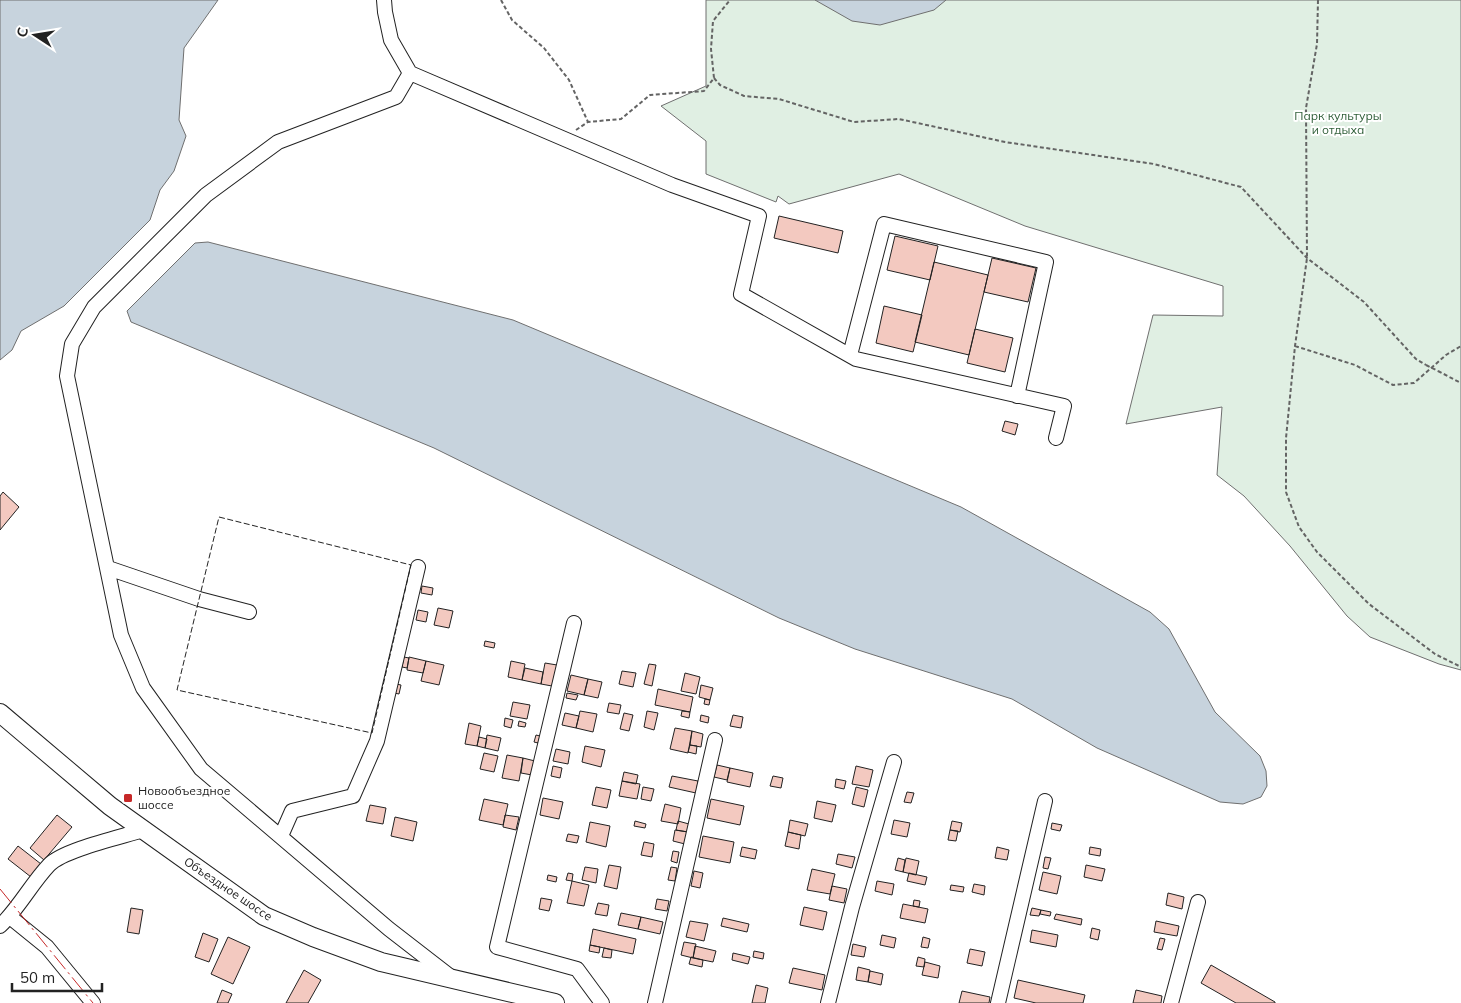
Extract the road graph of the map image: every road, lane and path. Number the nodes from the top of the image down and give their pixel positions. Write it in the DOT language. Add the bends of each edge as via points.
graph roads {
  1 [pos="384,0"];
  2 [pos="501,0"];
  3 [pos="730,0"];
  4 [pos="1318,0"];
  5 [pos="410,73"];
  6 [pos="714,78"];
  7 [pos="588,122"];
  8 [pos="562,139"];
  9 [pos="1307,258"];
  10 [pos="1295,346"];
  11 [pos="1461,346"];
  12 [pos="850,355"];
  13 [pos="1461,383"];
  14 [pos="1017,396"];
  15 [pos="1056,438"];
  16 [pos="418,567"];
  17 [pos="108,568"];
  18 [pos="249,612"];
  19 [pos="574,623"];
  20 [pos="1461,667"];
  21 [pos="0,713"];
  22 [pos="714,740"];
  23 [pos="894,762"];
  24 [pos="1045,801"];
  25 [pos="143,830"];
  26 [pos="281,836"];
  27 [pos="1198,902"];
  28 [pos="5,921"];
  29 [pos="453,979"];
  30 [pos="92,1003"];
  31 [pos="555,1003"];
  32 [pos="602,1003"];
  33 [pos="655,1003"];
  34 [pos="828,1003"];
  35 [pos="998,1003"];
  36 [pos="1171,1003"];
  1 -- 5 [label="street" via="391,40"];
  2 -- 7 [label="path" via="512,20 544,48 569,80"];
  3 -- 6 [label="path" via="713,21"];
  4 -- 9 [label="path" via="1317,44 1306,108"];
  5 -- 8 [label="street"];
  5 -- 17 [label="street" via="396,98 278,142 206,195 94,306 72,344 67,376"];
  6 -- 7 [label="path" via="704,91 650,95 621,119"];
  6 -- 9 [label="path" via="720,85 744,96 779,99 854,122 899,119 1005,142 1154,164 1241,187"];
  7 -- 8 [label="path"];
  8 -- 12 [label="street" via="672,185 759,216 741,294"];
  9 -- 10 [label="path"];
  9 -- 13 [label="path, bridge" via="1364,302 1416,359"];
  10 -- 11 [label="path" via="1356,365 1392,385 1414,383"];
  10 -- 20 [label="path" via="1286,438 1286,492 1298,527 1317,552 1369,604 1435,654"];
  12 -- 14 [label="street"];
  12 -- 14 [label="street" via="884,224 1046,262"];
  14 -- 15 [label="street" via="1064,406"];
  16 -- 26 [label="street" via="377,741 353,796 292,811"];
  17 -- 18 [label="street"];
  17 -- 26 [label="street" via="121,635 143,688 201,769"];
  19 -- 32 [label="street" via="497,947 577,969"];
  21 -- 25 [label="main road, Объездное шоссе"];
  22 -- 33 [label="street"];
  23 -- 34 [label="street"];
  24 -- 35 [label="street"];
  25 -- 28 [label="street" via="65,854 49,864"];
  25 -- 29 [label="main road, Объездное шоссе" via="264,916 380,962"];
  26 -- 29 [label="street"];
  27 -- 36 [label="street"];
  28 -- 30 [label="street" via="47,948"];
  29 -- 31 [label="main road, Объездное шоссе"];
}
